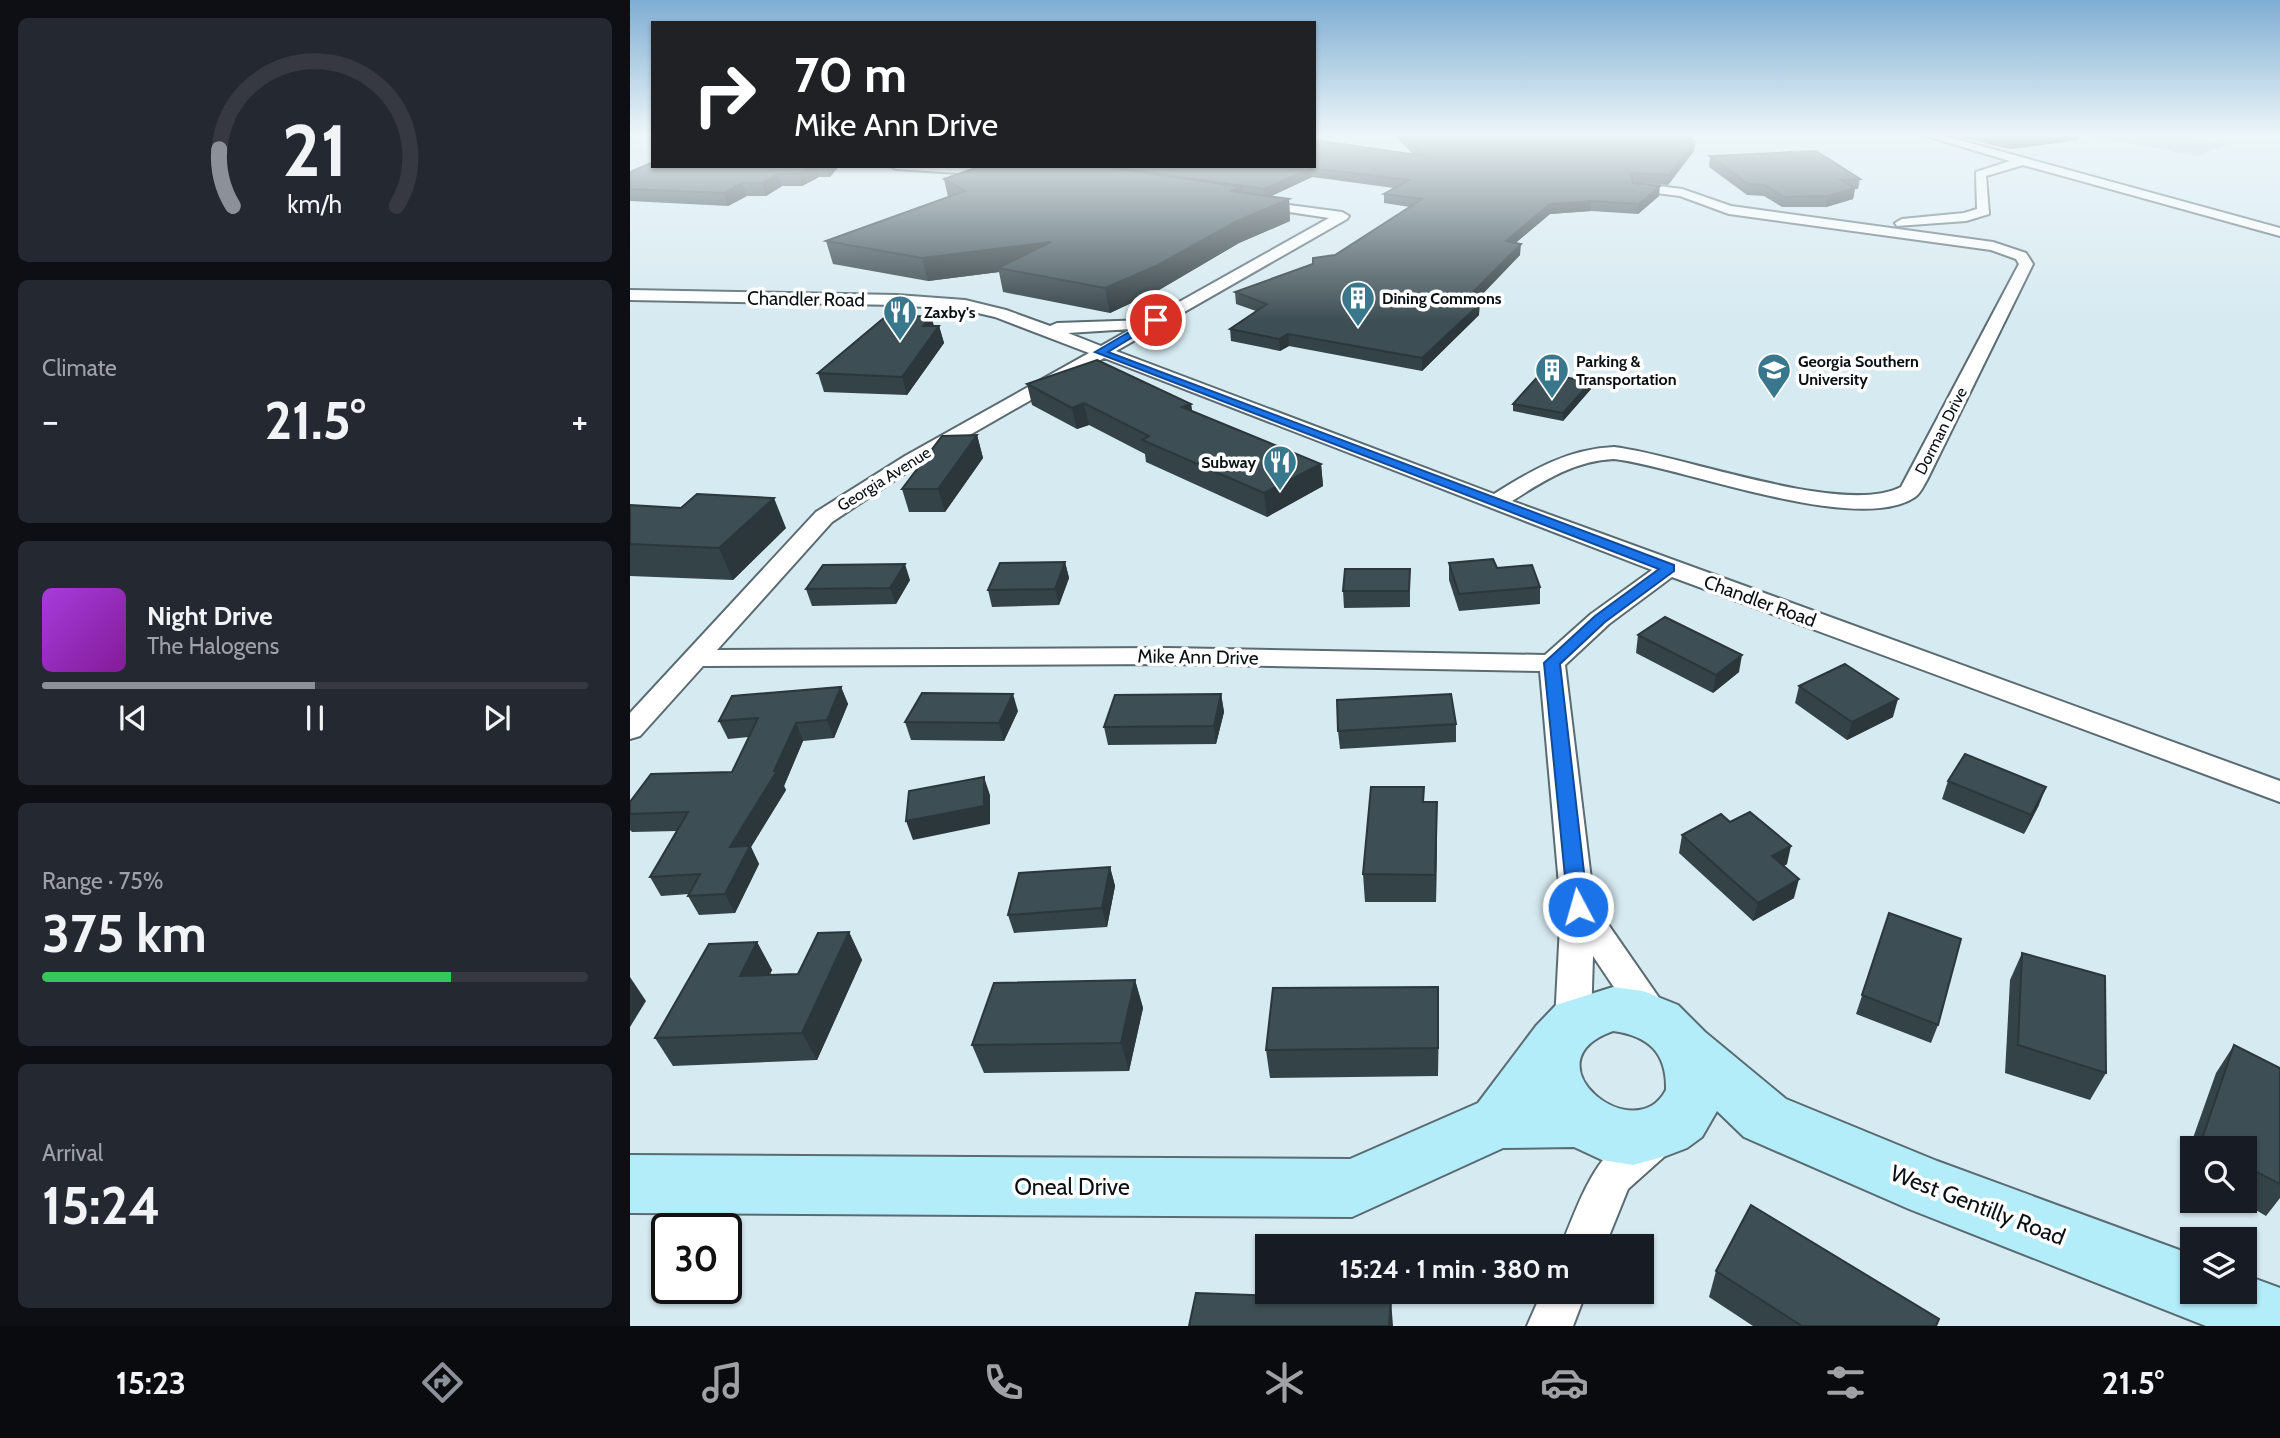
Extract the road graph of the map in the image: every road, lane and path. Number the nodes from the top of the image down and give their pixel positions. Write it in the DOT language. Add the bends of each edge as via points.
graph roads {
  1 [pos="1692,197"];
  2 [pos="1982,197"];
  3 [pos="2149,197"];
  4 [pos="1236,200"];
  5 [pos="1342,216"];
  6 [pos="1300,226"];
  7 [pos="1888,230"];
  8 [pos="1324,231"];
  9 [pos="2280,232"];
  10 [pos="630,295"];
  11 [pos="1156,320"];
  12 [pos="1041,327"];
  13 [pos="1100,352"];
  14 [pos="1497,501"];
  15 [pos="1669,568"];
  16 [pos="693,658"];
  17 [pos="1552,663"];
  18 [pos="630,730"];
  19 [pos="2280,792"];
  20 [pos="1578,907"];
  21 [pos="1672,1035"];
  22 [pos="1562,1036"];
  23 [pos="1765,1118"];
  24 [pos="1676,1121"];
  25 [pos="1499,1122"];
  26 [pos="1595,1141"];
  27 [pos="630,1184"];
  28 [pos="1584,1234"];
  29 [pos="2180,1283"];
  30 [pos="1559,1304"];
  31 [pos="2235,1304"];
  32 [pos="2280,1321"];
  33 [pos="1550,1326"];
  1 -- 7 [label="street, Dorman Drive" via="1728,210"];
  2 -- 7 [label="street, Dorman Drive" via="1984,211 1966,217 1914,220"];
  3 -- 9 [label="street"];
  4 -- 5 [label="street"];
  5 -- 8 [label="street, Georgia Avenue"];
  6 -- 8 [label="street"];
  7 -- 14 [label="street, Dorman Drive" via="1993,246 2021,256 2026,264 1906,494 1881,501 1837,502 1600,451 1562,463"];
  8 -- 11 [label="street, Georgia Avenue"];
  10 -- 12 [label="street, Chandler Road" via="954,304"];
  11 -- 12 [label="street" via="1087,329"];
  11 -- 13 [label="street, Georgia Avenue"];
  12 -- 13 [label="street, Chandler Road"];
  13 -- 14 [label="street, Chandler Road"];
  13 -- 16 [label="street, Georgia Avenue" via="912,460 824,517"];
  14 -- 15 [label="street, Chandler Road"];
  15 -- 17 [label="street" via="1600,619"];
  15 -- 19 [label="street, Chandler Road"];
  16 -- 17 [label="street, Mike Ann Drive" via="1167,656"];
  16 -- 18 [label="street, Georgia Avenue"];
  17 -- 20 [label="street, West Gentilly Road"];
  20 -- 21 [label="street, West Gentilly Road"];
  20 -- 22 [label="street, West Gentilly Road"];
  21 -- 22 [label="street, West Gentilly Road" via="1635,1012 1613,1009 1592,1012"];
  21 -- 23 [label="street, West Gentilly Road"];
  21 -- 24 [label="street, West Gentilly Road" via="1696,1072 1696,1094"];
  22 -- 25 [label="street, Oneal Drive"];
  22 -- 26 [label="street, West Gentilly Road" via="1550,1071 1555,1092"];
  23 -- 24 [label="street, West Gentilly Road"];
  23 -- 29 [label="street, West Gentilly Road" via="1931,1188"];
  24 -- 26 [label="street, West Gentilly Road" via="1644,1137"];
  25 -- 26 [label="street, Oneal Drive"];
  25 -- 27 [label="street, Oneal Drive" via="1352,1188"];
  26 -- 28 [label="street"];
  30 -- 33 [label="street"];
  31 -- 32 [label="street"];
}
